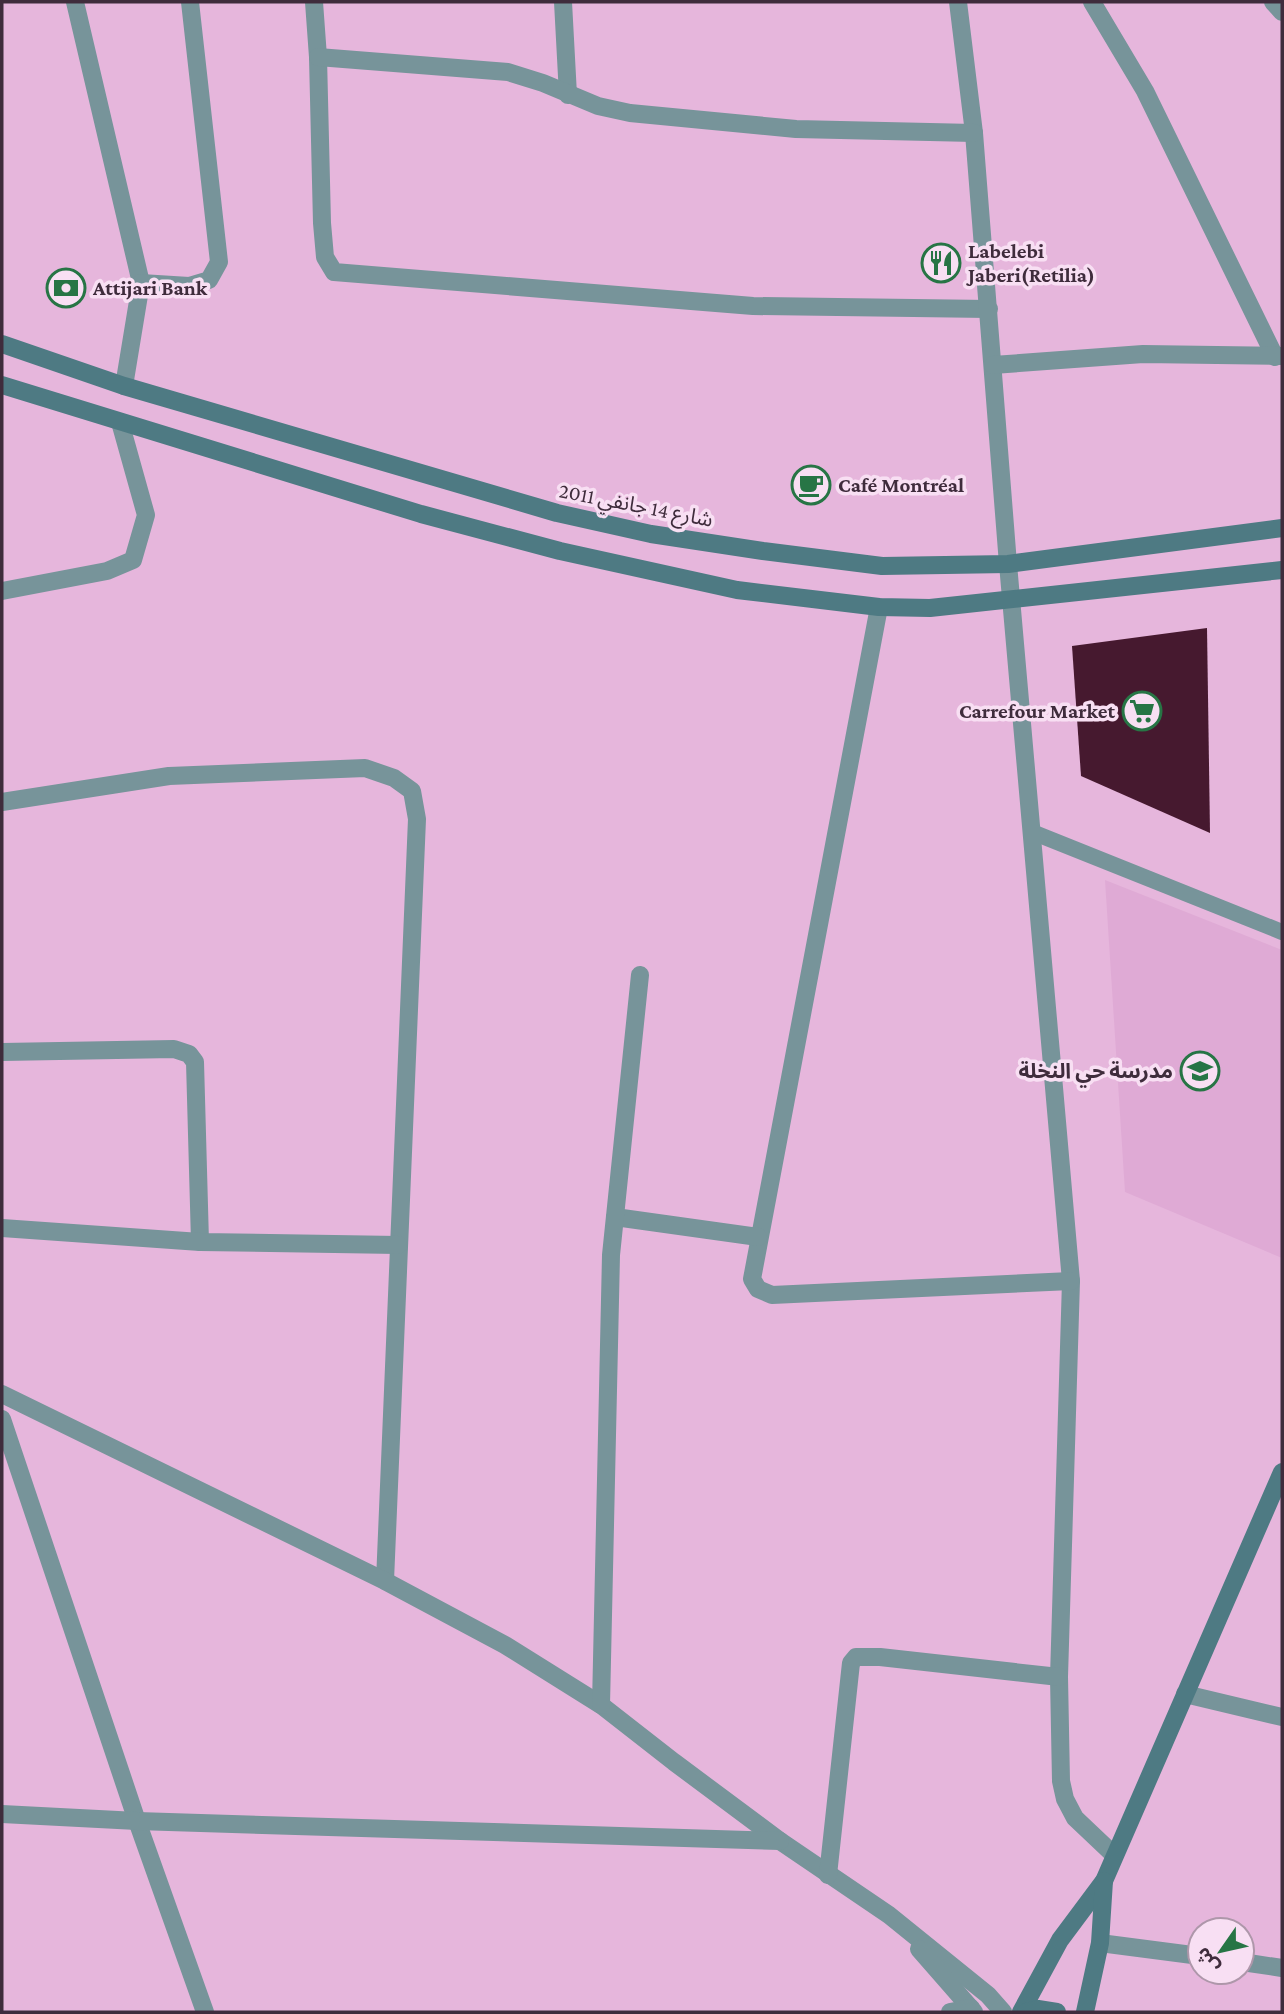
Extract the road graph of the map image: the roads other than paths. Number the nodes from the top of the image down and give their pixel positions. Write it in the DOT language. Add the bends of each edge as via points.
graph roads {
  1 [pos="75,2"];
  2 [pos="190,2"];
  3 [pos="314,2"];
  4 [pos="563,2"];
  5 [pos="958,2"];
  6 [pos="1092,2"];
  7 [pos="1273,2"];
  8 [pos="1282,12"];
  9 [pos="318,57"];
  10 [pos="568,94"];
  11 [pos="974,133"];
  12 [pos="141,283"];
  13 [pos="989,309"];
  14 [pos="2,344"];
  15 [pos="1279,356"];
  16 [pos="993,365"];
  17 [pos="2,386"];
  18 [pos="124,386"];
  19 [pos="120,422"];
  20 [pos="1282,528"];
  21 [pos="1008,564"];
  22 [pos="1282,570"];
  23 [pos="2,590"];
  24 [pos="1012,601"];
  25 [pos="879,607"];
  26 [pos="2,802"];
  27 [pos="1032,832"];
  28 [pos="1282,932"];
  29 [pos="640,975"];
  30 [pos="2,1052"];
  31 [pos="615,1217"];
  32 [pos="2,1228"];
  33 [pos="758,1237"];
  34 [pos="200,1242"];
  35 [pos="398,1245"];
  36 [pos="1071,1282"];
  37 [pos="2,1394"];
  38 [pos="2,1419"];
  39 [pos="1282,1472"];
  40 [pos="385,1581"];
  41 [pos="1059,1677"];
  42 [pos="1185,1694"];
  43 [pos="601,1705"];
  44 [pos="1282,1717"];
  45 [pos="2,1814"];
  46 [pos="137,1821"];
  47 [pos="780,1841"];
  48 [pos="1113,1854"];
  49 [pos="828,1875"];
  50 [pos="1104,1881"];
  51 [pos="889,1915"];
  52 [pos="1100,1942"];
  53 [pos="1186,1954"];
  54 [pos="1256,1964"];
  55 [pos="1282,1968"];
  56 [pos="972,2010"];
  57 [pos="205,2012"];
  58 [pos="950,2012"];
  59 [pos="1003,2012"];
  60 [pos="1023,2012"];
  61 [pos="1057,2012"];
  62 [pos="1085,2012"];
  1 -- 12 [label="street"];
  2 -- 12 [label="street" via="219,262 209,280 189,286"];
  3 -- 9 [label="street"];
  4 -- 10 [label="street"];
  5 -- 11 [label="street"];
  6 -- 15 [label="street" via="1145,91"];
  7 -- 8 [label="street"];
  9 -- 10 [label="street" via="508,72"];
  9 -- 13 [label="street" via="322,223 325,257 334,272 753,306"];
  10 -- 11 [label="street" via="630,113 796,129"];
  11 -- 13 [label="street"];
  12 -- 18 [label="street"];
  13 -- 16 [label="street"];
  14 -- 18 [label="main road, شارع 14 جانفي 2011"];
  15 -- 16 [label="street" via="1143,354"];
  16 -- 21 [label="street"];
  17 -- 19 [label="main road"];
  18 -- 21 [label="main road, شارع 14 جانفي 2011" via="557,513 651,534 882,566"];
  19 -- 23 [label="street" via="146,515 133,560 107,571"];
  19 -- 25 [label="main road" via="421,514 560,551 737,590"];
  20 -- 21 [label="main road, شارع 14 جانفي 2011"];
  21 -- 24 [label="street"];
  22 -- 24 [label="main road"];
  24 -- 25 [label="main road"];
  24 -- 27 [label="street"];
  25 -- 33 [label="street"];
  26 -- 35 [label="street" via="169,776 365,768 394,778 412,791 417,819"];
  27 -- 28 [label="lane"];
  27 -- 36 [label="street"];
  29 -- 31 [label="street"];
  30 -- 34 [label="street" via="174,1049 189,1054 195,1062"];
  31 -- 33 [label="street"];
  31 -- 43 [label="street"];
  32 -- 34 [label="street"];
  33 -- 36 [label="street" via="752,1279 758,1289 772,1295"];
  34 -- 35 [label="street"];
  35 -- 40 [label="street"];
  36 -- 41 [label="street"];
  37 -- 40 [label="street"];
  38 -- 46 [label="street"];
  39 -- 42 [label="main road"];
  40 -- 43 [label="street" via="505,1645"];
  41 -- 48 [label="street" via="1065,1799 1075,1818"];
  41 -- 49 [label="street" via="856,1657 851,1663"];
  42 -- 44 [label="street"];
  42 -- 48 [label="main road"];
  43 -- 47 [label="street"];
  45 -- 46 [label="street"];
  46 -- 47 [label="street"];
  46 -- 57 [label="street"];
  47 -- 49 [label="street"];
  48 -- 50 [label="main road"];
  49 -- 51 [label="street"];
  50 -- 52 [label="main road"];
  50 -- 60 [label="main road" via="1060,1940"];
  51 -- 56 [label="street"];
  51 -- 59 [label="street" via="978,1986"];
  52 -- 53 [label="street"];
  52 -- 62 [label="main road"];
  54 -- 55 [label="street"];
  56 -- 58 [label="street"];
  60 -- 61 [label="main road"];
}
